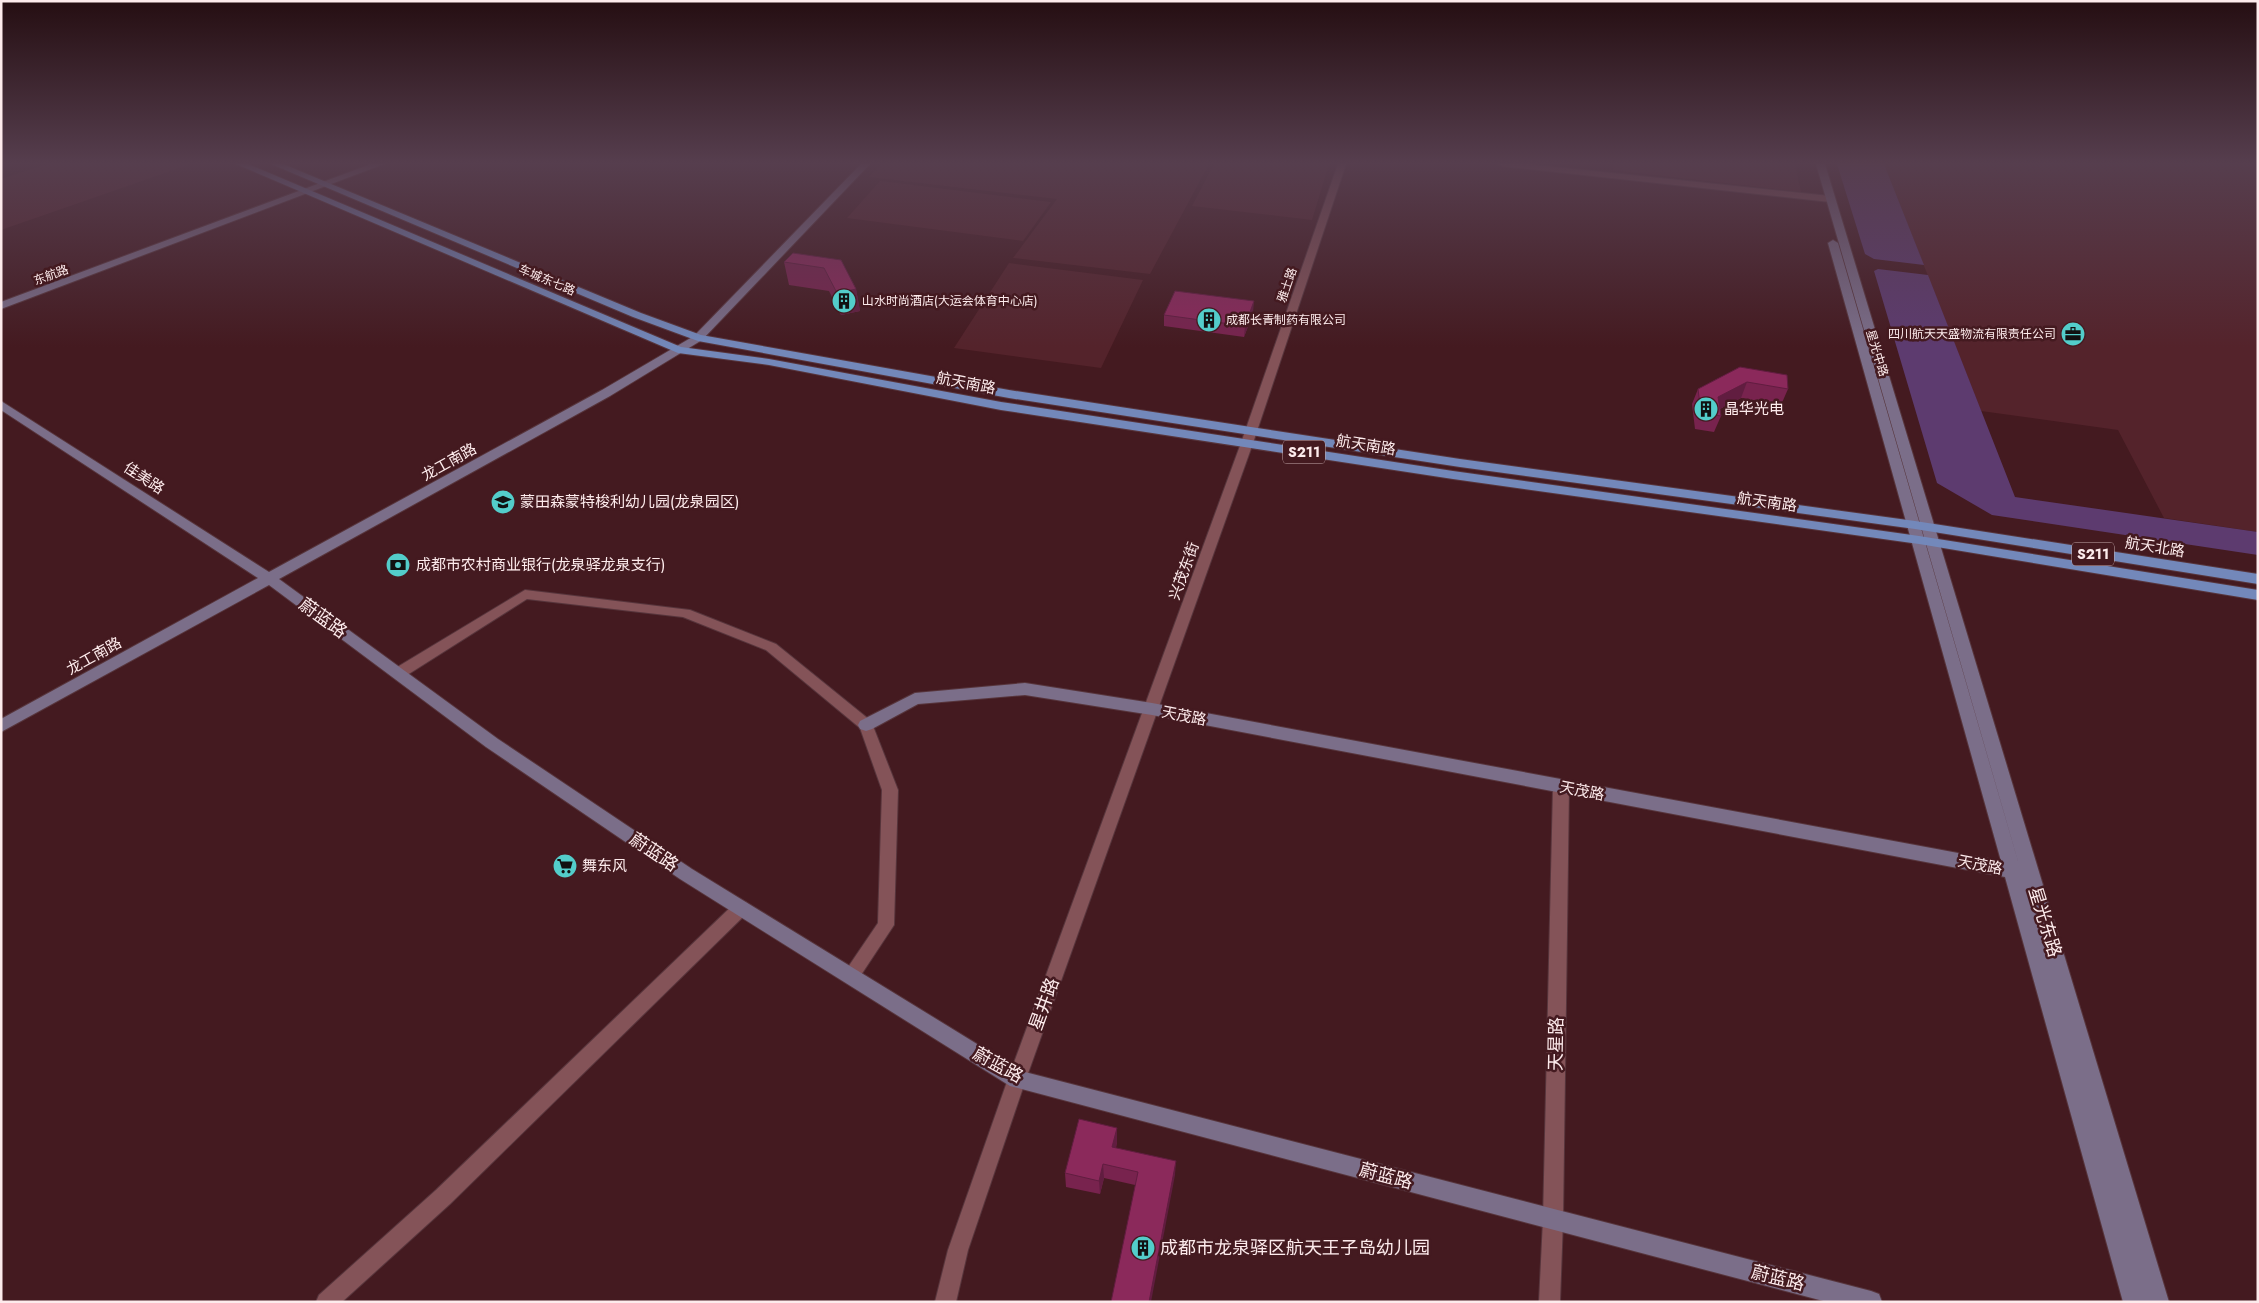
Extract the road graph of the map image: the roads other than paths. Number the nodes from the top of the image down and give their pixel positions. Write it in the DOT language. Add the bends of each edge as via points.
graph roads {
  1 [pos="218,225"];
  2 [pos="384,225"];
  3 [pos="420,225"];
  4 [pos="807,225"];
  5 [pos="1321,225"];
  6 [pos="1834,225"];
  7 [pos="1,306"];
  8 [pos="698,338"];
  9 [pos="678,350"];
  10 [pos="1,405"];
  11 [pos="1249,437"];
  12 [pos="1924,534"];
  13 [pos="270,579"];
  14 [pos="2258,580"];
  15 [pos="2258,595"];
  16 [pos="399,674"];
  17 [pos="1152,710"];
  18 [pos="866,725"];
  19 [pos="1,726"];
  20 [pos="1562,787"];
  21 [pos="2013,871"];
  22 [pos="741,908"];
  23 [pos="851,976"];
  24 [pos="1016,1079"];
  25 [pos="1553,1220"];
  26 [pos="326,1302"];
  27 [pos="945,1302"];
  28 [pos="1549,1302"];
  29 [pos="1871,1302"];
  30 [pos="2135,1302"];
  31 [pos="2158,1302"];
  1 -- 7 [label="street, 东航路"];
  2 -- 9 [label="main road, 车城东七路"];
  3 -- 8 [label="main road, 车城东七路"];
  4 -- 8 [label="street, 龙工南路"];
  5 -- 11 [label="street, 雅土路"];
  6 -- 12 [label="street, 星光中路"];
  8 -- 9 [label="street, 龙工南路"];
  8 -- 11 [label="main road, 航天南路 / S211"];
  9 -- 11 [label="main road, 航天南路 / S211" via="769,362 1001,406"];
  9 -- 13 [label="street, 龙工南路"];
  10 -- 13 [label="street, 佳美路"];
  11 -- 12 [label="main road, 航天南路 / S211" via="1454,475"];
  11 -- 17 [label="street, 兴茂东街"];
  12 -- 14 [label="main road, 航天北路 / S211"];
  12 -- 15 [label="main road, 航天北路 / S211"];
  12 -- 21 [label="street, 星光东路"];
  12 -- 31 [label="street, 星光东路"];
  13 -- 16 [label="street, 蔚蓝路"];
  13 -- 19 [label="street, 龙工南路"];
  16 -- 18 [label="street" via="525,594 685,613 771,647"];
  16 -- 22 [label="street, 蔚蓝路" via="500,749"];
  17 -- 18 [label="street, 天茂路" via="1025,689 916,699"];
  17 -- 20 [label="street, 天茂路"];
  17 -- 24 [label="street, 星井路"];
  18 -- 23 [label="street" via="890,790 886,925"];
  20 -- 21 [label="street, 天茂路"];
  20 -- 25 [label="street, 天星路"];
  21 -- 30 [label="street, 星光东路"];
  22 -- 23 [label="street, 蔚蓝路"];
  22 -- 26 [label="street" via="443,1197"];
  23 -- 24 [label="street, 蔚蓝路"];
  24 -- 25 [label="street, 蔚蓝路"];
  24 -- 27 [label="street, 星井路" via="958,1250"];
  25 -- 28 [label="street, 天星路"];
  25 -- 29 [label="street, 蔚蓝路"];
}
